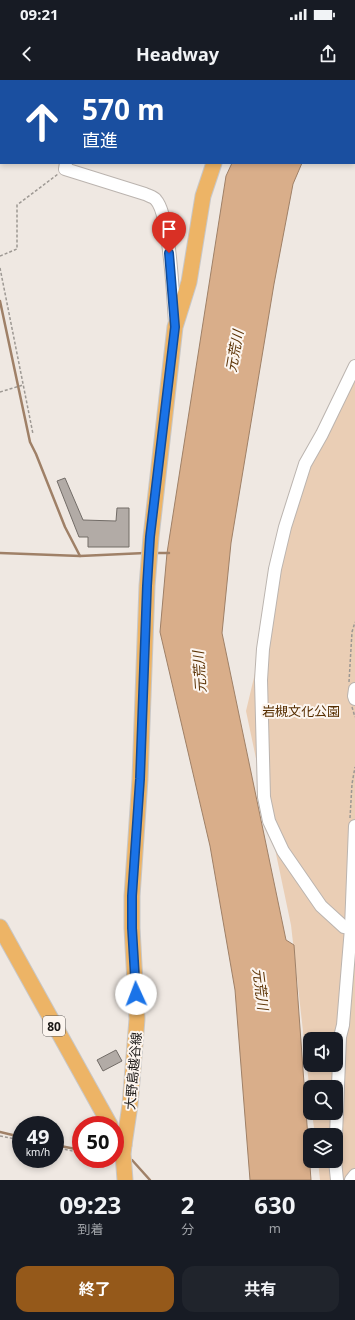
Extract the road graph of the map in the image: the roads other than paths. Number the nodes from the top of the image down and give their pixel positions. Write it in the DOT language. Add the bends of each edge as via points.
graph roads {
  1 [pos="214,164"];
  2 [pos="65,166"];
  3 [pos="175,327"];
  4 [pos="355,366"];
  5 [pos="355,826"];
  6 [pos="0,927"];
  7 [pos="351,928"];
  8 [pos="105,1116"];
  9 [pos="336,1128"];
  10 [pos="124,1145"];
  11 [pos="124,1167"];
  12 [pos="336,1168"];
  13 [pos="355,1175"];
  14 [pos="125,1180"];
  15 [pos="337,1180"];
  16 [pos="351,1180"];
  1 -- 3 [label="main road, 大野島越谷線" via="203,196 189,282"];
  2 -- 3 [label="street" via="156,199 162,210 167,238"];
  3 -- 10 [label="main road, 大野島越谷線" via="150,537 140,779 132,896 137,1019"];
  4 -- 7 [label="street" via="305,464 285,527 275,569 261,680 264,797 269,821 283,851 322,906 344,928"];
  5 -- 7 [label="street"];
  6 -- 8 [label="main road, 80"];
  7 -- 9 [label="street" via="340,1037"];
  11 -- 14 [label="main road, 大野島越谷線"];
  12 -- 15 [label="street"];
  13 -- 16 [label="street"];
}
